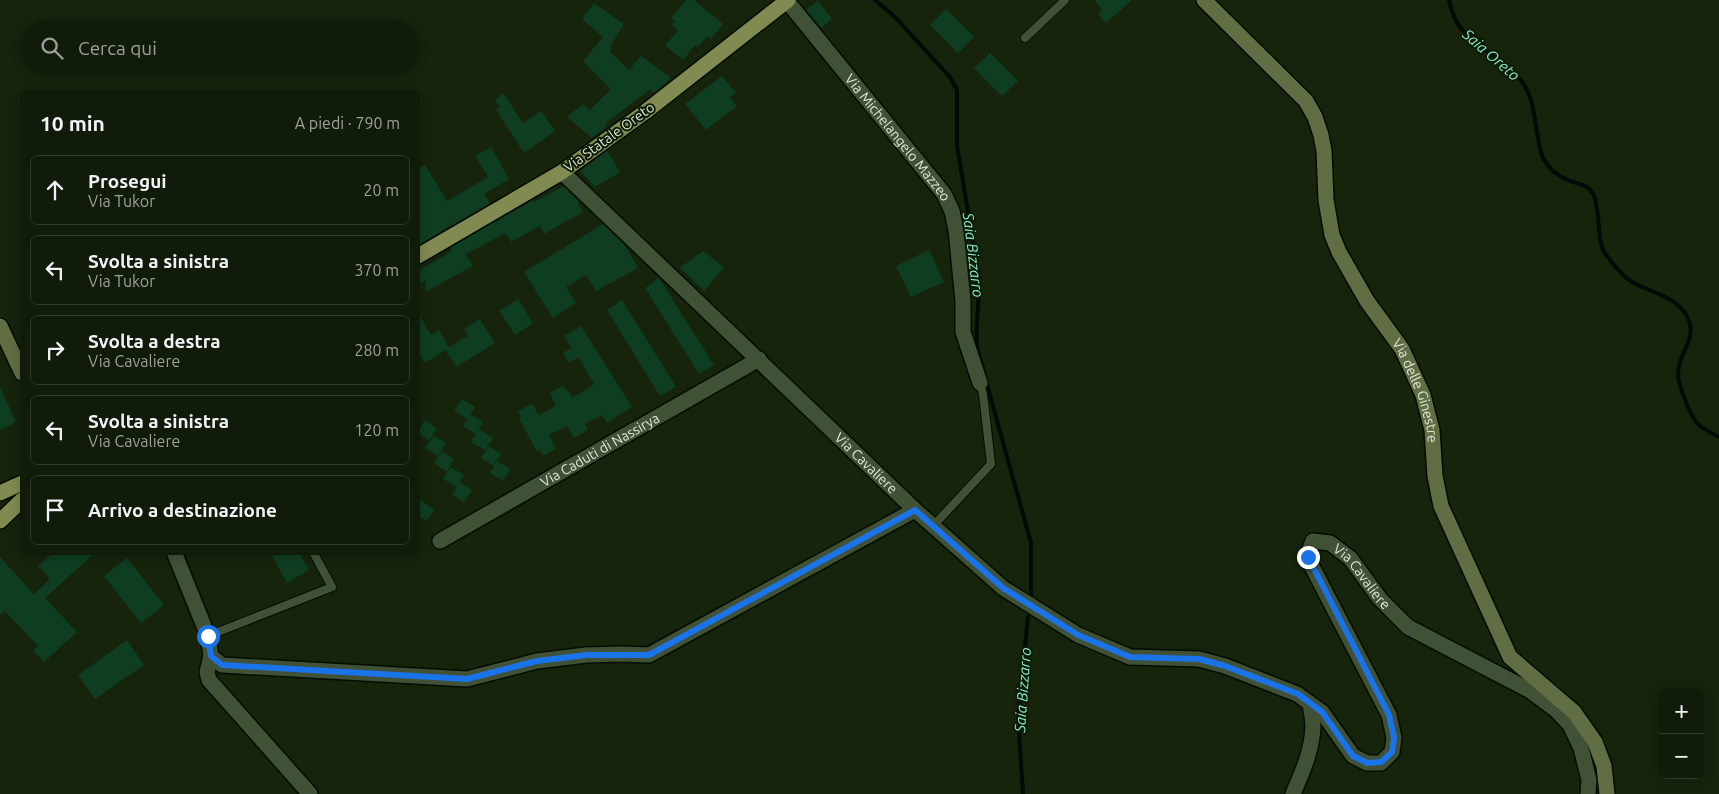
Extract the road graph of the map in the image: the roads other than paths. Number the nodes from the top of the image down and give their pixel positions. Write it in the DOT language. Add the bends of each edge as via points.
graph roads {
  1 [pos="788,0"];
  2 [pos="1065,0"];
  3 [pos="1204,0"];
  4 [pos="1025,38"];
  5 [pos="562,172"];
  6 [pos="420,255"];
  7 [pos="0,326"];
  8 [pos="759,360"];
  9 [pos="20,370"];
  10 [pos="980,383"];
  11 [pos="20,484"];
  12 [pos="0,493"];
  13 [pos="20,502"];
  14 [pos="915,510"];
  15 [pos="0,521"];
  16 [pos="933,526"];
  17 [pos="440,541"];
  18 [pos="175,555"];
  19 [pos="315,555"];
  20 [pos="208,636"];
  21 [pos="211,656"];
  22 [pos="1310,704"];
  23 [pos="310,794"];
  24 [pos="1293,794"];
  25 [pos="1588,794"];
  26 [pos="1607,794"];
  1 -- 5 [label="main road, Via Statale Oreto" via="645,112"];
  1 -- 10 [label="street, Via Michelangelo Mazzeo" via="944,194 956,230 964,332"];
  2 -- 4 [label="lane"];
  3 -- 26 [label="street, Via delle Ginestre" via="1306,102 1315,117 1324,151 1326,200 1332,235 1367,301 1402,349 1422,395 1432,430 1441,506 1510,657 1574,712 1595,742 1604,766"];
  5 -- 6 [label="main road, Via Statale Oreto"];
  5 -- 8 [label="street, Via Cavaliere"];
  7 -- 9 [label="street"];
  8 -- 14 [label="street, Via Cavaliere"];
  8 -- 17 [label="street, Via Caduti di Nassirya"];
  10 -- 16 [label="lane" via="991,464"];
  11 -- 12 [label="main road"];
  13 -- 15 [label="main road"];
  14 -- 16 [label="street, Via Cavaliere"];
  14 -- 21 [label="street" via="649,655 586,655 537,661 467,679 222,665"];
  16 -- 22 [label="street, Via Cavaliere" via="1003,588 1078,635 1130,657 1199,659 1225,666 1298,694"];
  18 -- 20 [label="street"];
  19 -- 20 [label="lane" via="332,587"];
  20 -- 21 [label="street"];
  21 -- 23 [label="street" via="207,672 209,680"];
  22 -- 24 [label="street" via="1313,727 1310,747"];
  22 -- 25 [label="street, Via Cavaliere" via="1322,712 1353,756 1367,763 1381,762 1392,752 1394,738 1389,715 1308,557 1313,541 1330,543 1350,558 1380,600 1408,627 1529,690 1556,710 1570,725 1581,748 1589,780"];
}
